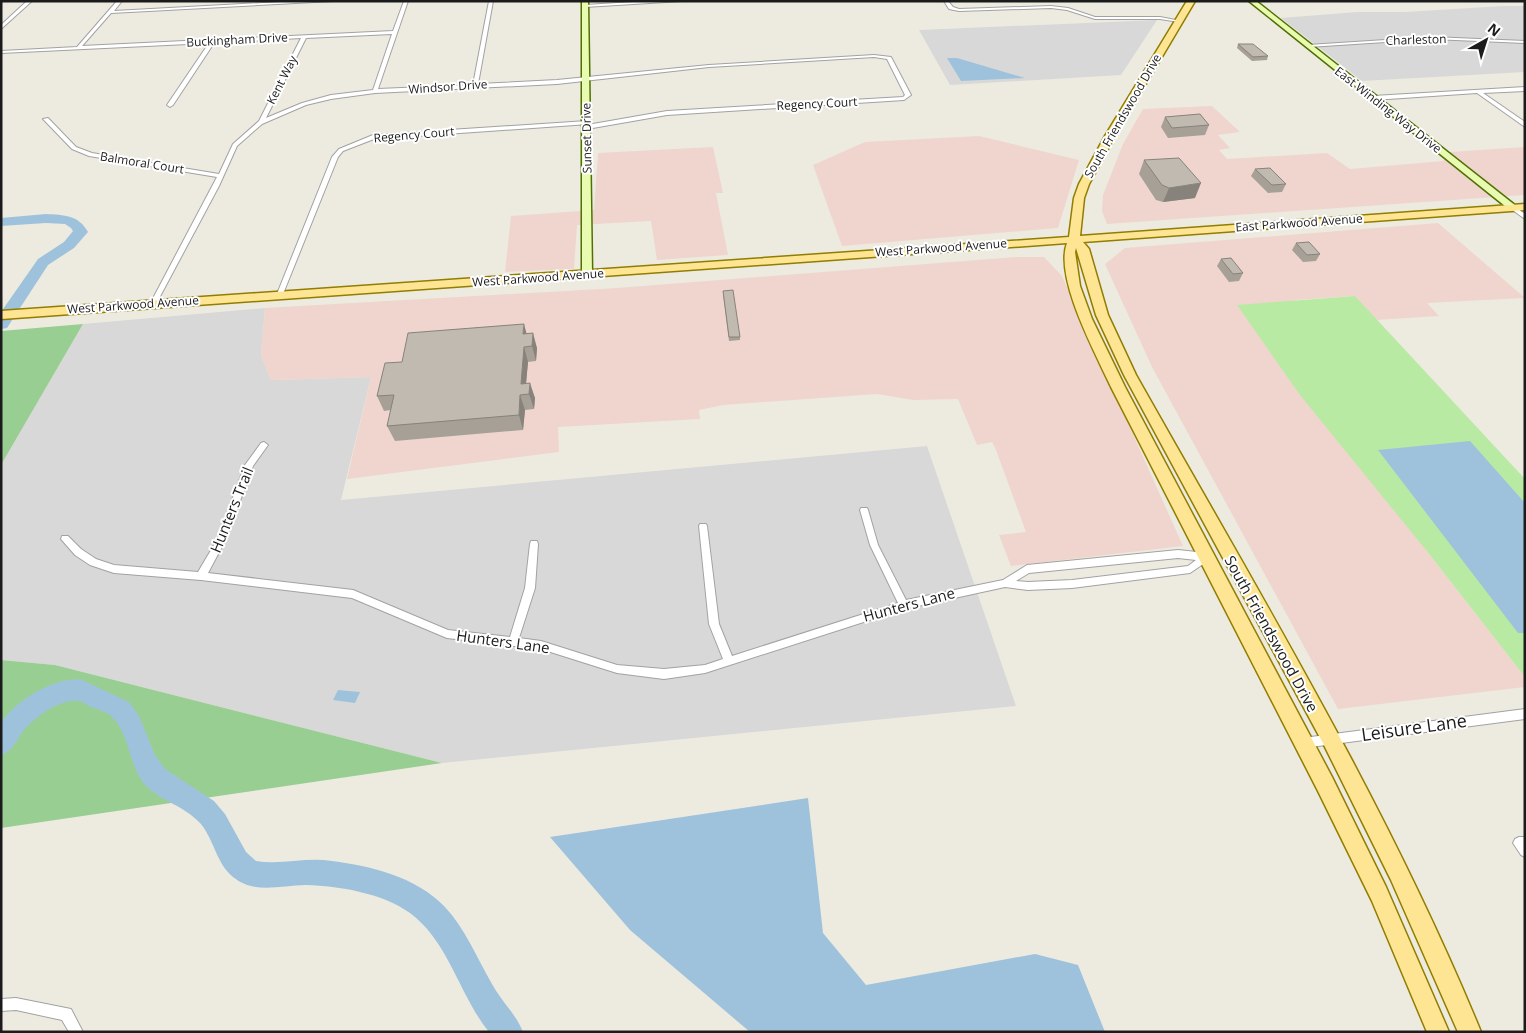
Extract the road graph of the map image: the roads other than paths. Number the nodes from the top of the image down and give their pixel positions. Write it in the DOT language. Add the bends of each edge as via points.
graph roads {
  1 [pos="30,1"];
  2 [pos="120,1"];
  3 [pos="331,1"];
  4 [pos="406,1"];
  5 [pos="491,1"];
  6 [pos="680,1"];
  7 [pos="946,1"];
  8 [pos="1033,1"];
  9 [pos="1191,1"];
  10 [pos="1252,1"];
  11 [pos="585,4"];
  12 [pos="1038,7"];
  13 [pos="111,12"];
  14 [pos="1179,20"];
  15 [pos="1,28"];
  16 [pos="395,32"];
  17 [pos="304,37"];
  18 [pos="212,42"];
  19 [pos="1525,42"];
  20 [pos="1308,46"];
  21 [pos="79,47"];
  22 [pos="1,52"];
  23 [pos="853,57"];
  24 [pos="586,79"];
  25 [pos="475,85"];
  26 [pos="1525,88"];
  27 [pos="375,91"];
  28 [pos="1478,92"];
  29 [pos="1373,98"];
  30 [pos="170,105"];
  31 [pos="46,119"];
  32 [pos="260,123"];
  33 [pos="587,125"];
  34 [pos="1525,125"];
  35 [pos="221,176"];
  36 [pos="1525,207"];
  37 [pos="1513,208"];
  38 [pos="1525,217"];
  39 [pos="1074,238"];
  40 [pos="587,274"];
  41 [pos="280,294"];
  42 [pos="153,304"];
  43 [pos="1,315"];
  44 [pos="264,445"];
  45 [pos="864,510"];
  46 [pos="703,526"];
  47 [pos="65,539"];
  48 [pos="534,544"];
  49 [pos="1206,557"];
  50 [pos="201,576"];
  51 [pos="1005,582"];
  52 [pos="904,605"];
  53 [pos="514,640"];
  54 [pos="729,662"];
  55 [pos="1525,714"];
  56 [pos="1330,739"];
  57 [pos="1303,743"];
  58 [pos="1525,842"];
  59 [pos="1525,851"];
  60 [pos="1,1006"];
  61 [pos="77,1032"];
  62 [pos="1438,1032"];
  63 [pos="1470,1032"];
  1 -- 15 [label="street"];
  2 -- 13 [label="street"];
  3 -- 13 [label="street"];
  4 -- 16 [label="street"];
  5 -- 25 [label="street"];
  6 -- 11 [label="street"];
  7 -- 12 [label="street" via="955,9"];
  8 -- 12 [label="street"];
  9 -- 14 [label="main road, South Friendswood Drive"];
  10 -- 20 [label="street, East Winding Way Drive"];
  11 -- 24 [label="street, Sunset Drive"];
  12 -- 14 [label="street" via="1059,7 1096,18 1134,16"];
  13 -- 21 [label="street"];
  14 -- 39 [label="main road, South Friendswood Drive" via="1092,168 1079,198"];
  16 -- 17 [label="street, Buckingham Drive"];
  16 -- 27 [label="street"];
  17 -- 18 [label="street, Buckingham Drive"];
  17 -- 32 [label="street, Kent Way"];
  18 -- 21 [label="street, Buckingham Drive"];
  18 -- 30 [label="street"];
  19 -- 20 [label="street, Charleston" via="1432,38"];
  20 -- 29 [label="street, East Winding Way Drive"];
  21 -- 22 [label="street, Buckingham Drive"];
  23 -- 24 [label="street, Windsor Drive" via="709,66"];
  23 -- 33 [label="street, Regency Court" via="889,58 908,95 860,102 668,113"];
  24 -- 25 [label="street, Windsor Drive"];
  24 -- 33 [label="street, Sunset Drive"];
  25 -- 27 [label="street, Windsor Drive"];
  26 -- 28 [label="street"];
  27 -- 32 [label="street, Windsor Drive" via="304,104"];
  28 -- 29 [label="street"];
  28 -- 34 [label="street"];
  29 -- 37 [label="street, East Winding Way Drive"];
  31 -- 35 [label="street, Balmoral Court" via="74,148 91,155"];
  32 -- 35 [label="street, Windsor Drive" via="235,145"];
  33 -- 40 [label="street, Sunset Drive"];
  33 -- 41 [label="street, Regency Court" via="373,137 342,150 335,157"];
  35 -- 42 [label="street, Windsor Drive"];
  36 -- 37 [label="main road, East Parkwood Avenue"];
  37 -- 38 [label="street, East Winding Way Drive"];
  37 -- 39 [label="main road, East Parkwood Avenue"];
  39 -- 40 [label="main road, West Parkwood Avenue"];
  39 -- 49 [label="main road, South Friendswood Drive" via="1069,252 1074,286 1086,319"];
  39 -- 56 [label="main road, South Friendswood Drive" via="1083,249 1102,314 1130,375"];
  40 -- 41 [label="main road, West Parkwood Avenue"];
  41 -- 42 [label="main road, West Parkwood Avenue"];
  42 -- 43 [label="main road, West Parkwood Avenue"];
  44 -- 50 [label="street, Hunters Trail" via="249,465 221,541"];
  45 -- 52 [label="street" via="874,545"];
  46 -- 54 [label="street" via="714,624"];
  47 -- 50 [label="street, Hunters Lane" via="93,562 114,569"];
  48 -- 53 [label="street" via="530,588"];
  49 -- 51 [label="street, Hunters Lane" via="1178,554 1027,569"];
  49 -- 51 [label="street, Hunters Lane" via="1190,569 1072,584 1028,586"];
  49 -- 57 [label="main road, South Friendswood Drive"];
  50 -- 53 [label="street, Hunters Lane" via="353,594 447,634"];
  51 -- 52 [label="street, Hunters Lane"];
  52 -- 54 [label="street, Hunters Lane"];
  53 -- 54 [label="street, Hunters Lane" via="642,673 686,672"];
  55 -- 56 [label="street, Leisure Lane"];
  56 -- 57 [label="street, Leisure Lane"];
  56 -- 63 [label="main road, South Friendswood Drive" via="1398,873"];
  57 -- 62 [label="main road, South Friendswood Drive" via="1379,894"];
  58 -- 59 [label="street" via="1520,844"];
  60 -- 61 [label="street" via="16,1004 66,1014"];
}
